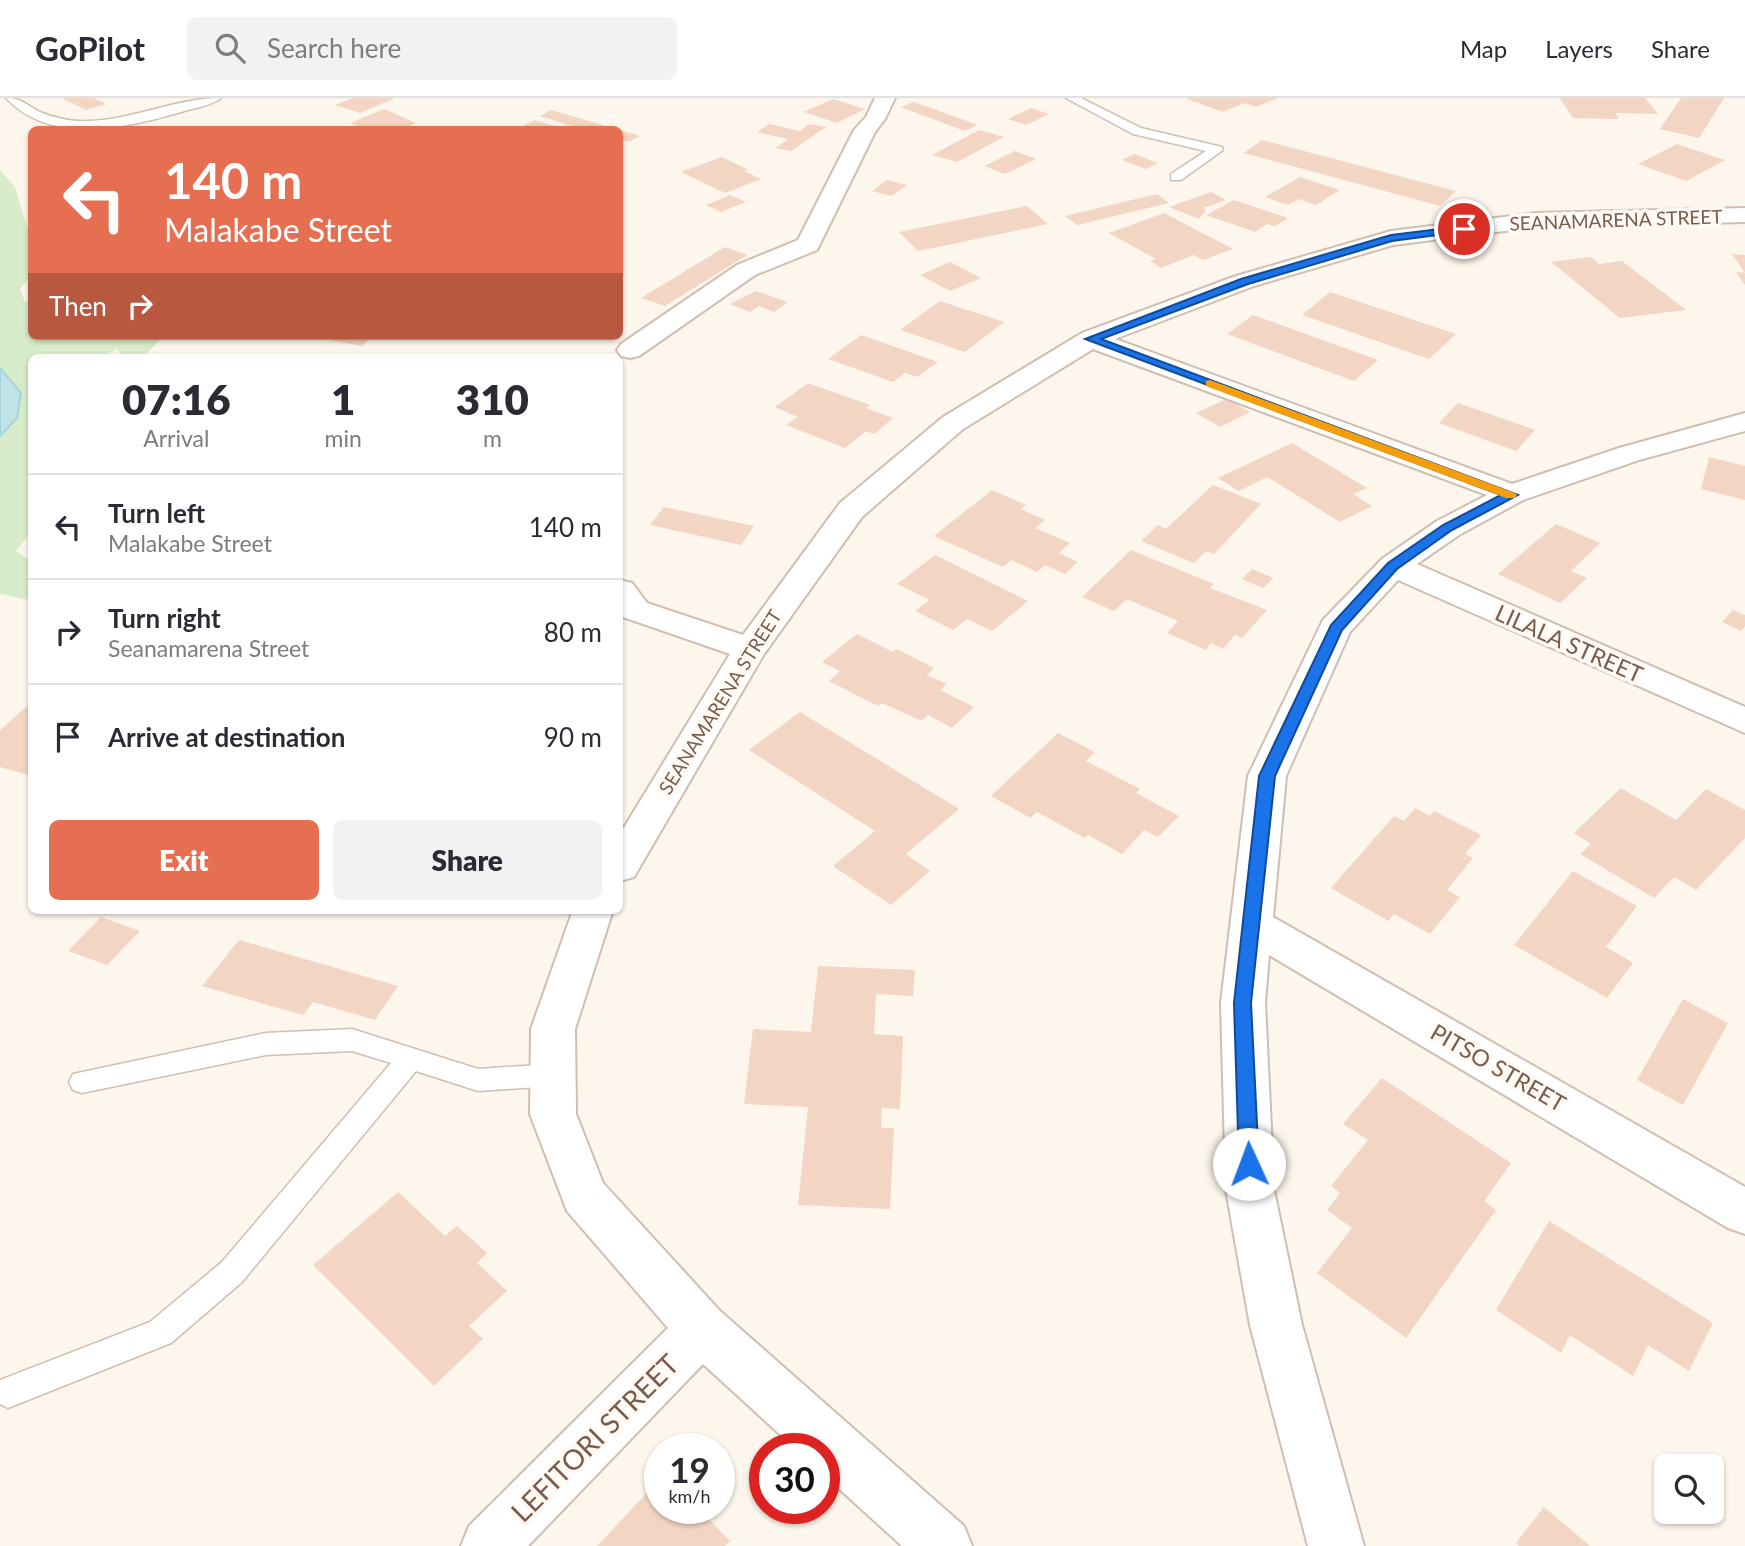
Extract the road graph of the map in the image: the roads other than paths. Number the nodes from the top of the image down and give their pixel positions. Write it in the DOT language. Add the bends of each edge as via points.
graph roads {
  1 [pos="12,98"];
  2 [pos="215,98"];
  3 [pos="885,98"];
  4 [pos="1072,98"];
  5 [pos="1176,177"];
  6 [pos="1745,215"];
  7 [pos="1091,339"];
  8 [pos="630,350"];
  9 [pos="1738,428"];
  10 [pos="1512,495"];
  11 [pos="1393,566"];
  12 [pos="623,594"];
  13 [pos="750,649"];
  14 [pos="1745,721"];
  15 [pos="623,861"];
  16 [pos="592,914"];
  17 [pos="1251,925"];
  18 [pos="410,1059"];
  19 [pos="553,1075"];
  20 [pos="82,1082"];
  21 [pos="1745,1212"];
  22 [pos="702,1329"];
  23 [pos="8,1392"];
  24 [pos="489,1546"];
  25 [pos="944,1546"];
  26 [pos="1336,1546"];
  1 -- 2 [label="lane" via="22,108 77,125 128,122"];
  3 -- 8 [label="street" via="808,245 746,270"];
  4 -- 5 [label="lane" via="1137,131 1217,150"];
  6 -- 7 [label="street, SEANAMARENA STREET" via="1536,220 1391,238 1245,281"];
  7 -- 10 [label="street"];
  7 -- 13 [label="street, SEANAMARENA STREET" via="953,423 851,510"];
  9 -- 10 [label="street" via="1629,454"];
  10 -- 11 [label="street" via="1448,528"];
  11 -- 14 [label="street, LILALA STREET"];
  11 -- 17 [label="street" via="1335,628 1267,776"];
  12 -- 13 [label="street" via="635,610"];
  13 -- 15 [label="street, SEANAMARENA STREET"];
  16 -- 19 [label="street" via="553,1029"];
  17 -- 21 [label="street, PITSO STREET"];
  17 -- 26 [label="street" via="1242,1003 1250,1191 1276,1325"];
  18 -- 19 [label="lane" via="478,1080"];
  18 -- 20 [label="lane" via="352,1040 266,1044"];
  18 -- 23 [label="lane" via="232,1272 160,1333"];
  19 -- 22 [label="street" via="553,1114 584,1196"];
  22 -- 24 [label="street, LEFITORI STREET"];
  22 -- 25 [label="street"];
}
